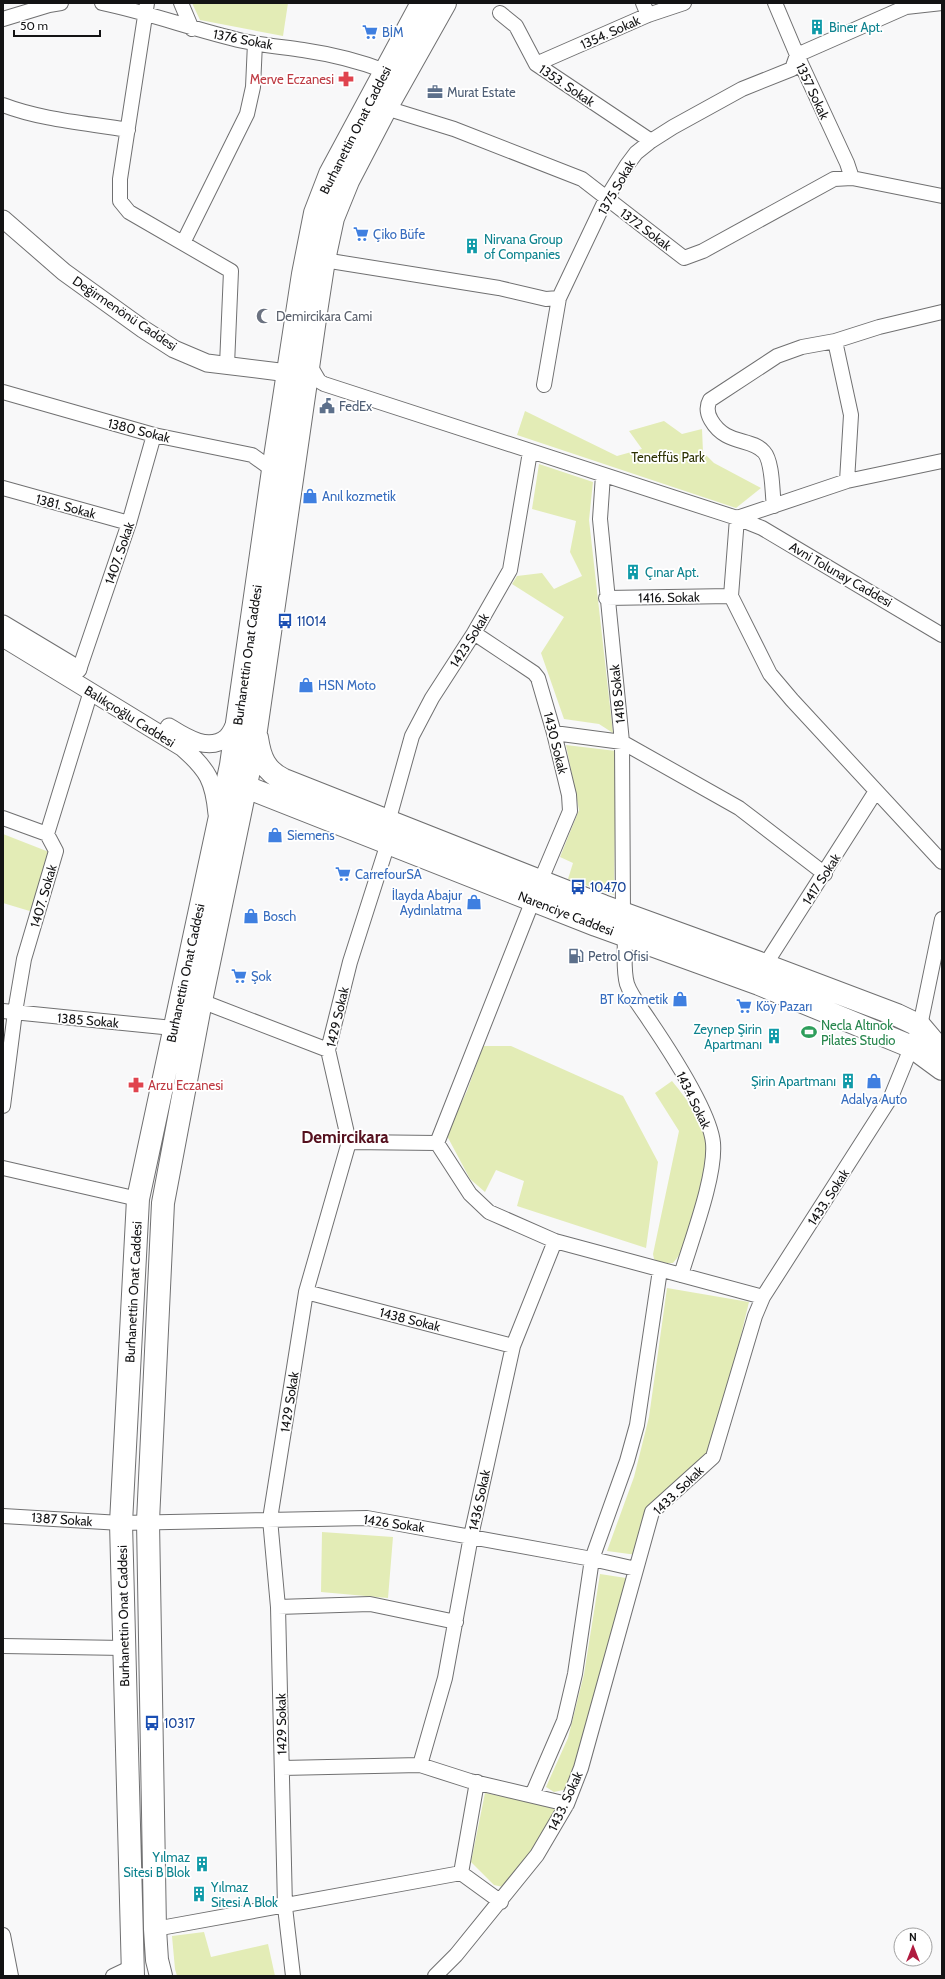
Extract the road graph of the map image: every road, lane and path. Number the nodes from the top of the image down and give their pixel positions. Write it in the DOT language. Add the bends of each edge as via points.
graph roads {
  1 [pos="61,3"];
  2 [pos="102,3"];
  3 [pos="182,3"];
  4 [pos="422,3"];
  5 [pos="445,3"];
  6 [pos="684,3"];
  7 [pos="776,3"];
  8 [pos="942,3"];
  9 [pos="905,5"];
  10 [pos="146,8"];
  11 [pos="646,9"];
  12 [pos="500,13"];
  13 [pos="3,19"];
  14 [pos="192,29"];
  15 [pos="255,43"];
  16 [pos="797,55"];
  17 [pos="536,64"];
  18 [pos="385,71"];
  19 [pos="3,105"];
  20 [pos="386,108"];
  21 [pos="128,130"];
  22 [pos="651,141"];
  23 [pos="852,178"];
  24 [pos="942,196"];
  25 [pos="606,199"];
  26 [pos="3,218"];
  27 [pos="183,243"];
  28 [pos="324,260"];
  29 [pos="559,298"];
  30 [pos="942,312"];
  31 [pos="835,341"];
  32 [pos="309,364"];
  33 [pos="227,365"];
  34 [pos="288,373"];
  35 [pos="544,385"];
  36 [pos="3,392"];
  37 [pos="154,435"];
  38 [pos="530,452"];
  39 [pos="942,461"];
  40 [pos="273,470"];
  41 [pos="603,475"];
  42 [pos="847,481"];
  43 [pos="3,488"];
  44 [pos="774,506"];
  45 [pos="737,518"];
  46 [pos="129,524"];
  47 [pos="731,596"];
  48 [pos="606,598"];
  49 [pos="3,624"];
  50 [pos="474,633"];
  51 [pos="942,635"];
  52 [pos="3,638"];
  53 [pos="79,670"];
  54 [pos="91,691"];
  55 [pos="239,717"];
  56 [pos="256,733"];
  57 [pos="554,734"];
  58 [pos="622,742"];
  59 [pos="204,744"];
  60 [pos="231,765"];
  61 [pos="246,787"];
  62 [pos="876,791"];
  63 [pos="3,818"];
  64 [pos="218,824"];
  65 [pos="388,833"];
  66 [pos="46,834"];
  67 [pos="942,862"];
  68 [pos="824,874"];
  69 [pos="537,891"];
  70 [pos="623,914"];
  71 [pos="942,919"];
  72 [pos="625,936"];
  73 [pos="765,965"];
  74 [pos="201,1001"];
  75 [pos="9,1012"];
  76 [pos="920,1026"];
  77 [pos="173,1028"];
  78 [pos="912,1047"];
  79 [pos="328,1050"];
  80 [pos="942,1052"];
  81 [pos="942,1069"];
  82 [pos="3,1106"];
  83 [pos="349,1142"];
  84 [pos="437,1143"];
  85 [pos="3,1168"];
  86 [pos="138,1199"];
  87 [pos="555,1241"];
  88 [pos="660,1270"];
  89 [pos="681,1275"];
  90 [pos="306,1292"];
  91 [pos="762,1297"];
  92 [pos="513,1346"];
  93 [pos="3,1516"];
  94 [pos="270,1519"];
  95 [pos="148,1521"];
  96 [pos="121,1523"];
  97 [pos="471,1536"];
  98 [pos="592,1559"];
  99 [pos="636,1570"];
  100 [pos="278,1607"];
  101 [pos="456,1622"];
  102 [pos="3,1646"];
  103 [pos="124,1648"];
  104 [pos="420,1765"];
  105 [pos="282,1768"];
  106 [pos="477,1782"];
  107 [pos="532,1795"];
  108 [pos="567,1804"];
  109 [pos="461,1873"];
  110 [pos="501,1902"];
  111 [pos="285,1907"];
  112 [pos="155,1929"];
  113 [pos="3,1935"];
  114 [pos="126,1973"];
  115 [pos="11,1976"];
  116 [pos="161,1976"];
  117 [pos="292,1976"];
  118 [pos="435,1976"];
  1 -- 13 [label="street"];
  2 -- 10 [label="street, 1376 Sokak"];
  3 -- 14 [label="street"];
  4 -- 18 [label="main road, Burhanettin Onat Caddesi"];
  5 -- 20 [label="main road, Burhanettin Onat Caddesi"];
  6 -- 11 [label="street, 1354. Sokak"];
  7 -- 16 [label="street, 1357 Sokak"];
  8 -- 9 [label="street"];
  9 -- 16 [label="street"];
  10 -- 14 [label="street, 1376 Sokak"];
  10 -- 21 [label="street"];
  11 -- 17 [label="street, 1354. Sokak"];
  12 -- 17 [label="street, 1353. Sokak" via="516,26"];
  14 -- 15 [label="street, 1376 Sokak"];
  15 -- 18 [label="street, 1376 Sokak" via="304,50 367,64"];
  15 -- 27 [label="street" via="253,87 247,114"];
  16 -- 22 [label="street, 1375 Sokak" via="792,69 742,89"];
  16 -- 23 [label="street, 1357 Sokak"];
  17 -- 22 [label="street, 1353. Sokak"];
  18 -- 34 [label="main road, Burhanettin Onat Caddesi" via="330,174 315,213"];
  19 -- 21 [label="street" via="14,110"];
  20 -- 25 [label="street, 1372 Sokak" via="454,129 582,179"];
  20 -- 28 [label="main road, Burhanettin Onat Caddesi" via="348,181 334,218"];
  21 -- 27 [label="street" via="120,179 120,201 129,212"];
  22 -- 25 [label="street, 1375 Sokak" via="636,153"];
  23 -- 24 [label="street"];
  23 -- 25 [label="street, 1372 Sokak" via="834,179 703,251 684,258"];
  25 -- 29 [label="street, 1375 Sokak"];
  26 -- 33 [label="street, Değirmenönü Caddesi" via="64,272 143,329 174,349 207,363"];
  27 -- 33 [label="street" via="231,271"];
  28 -- 29 [label="street" via="499,288 546,299"];
  28 -- 32 [label="main road, Burhanettin Onat Caddesi"];
  29 -- 35 [label="street, 1375 Sokak"];
  30 -- 31 [label="street" via="879,327"];
  31 -- 42 [label="street" via="851,415"];
  31 -- 44 [label="street" via="802,347 778,356 710,400 708,404 709,418 721,433 758,447 767,456"];
  32 -- 38 [label="street, Avni Tolunay Caddesi" via="319,381 324,384"];
  32 -- 56 [label="main road, Burhanettin Onat Caddesi"];
  33 -- 34 [label="street, Değirmenönü Caddesi"];
  34 -- 40 [label="main road, Burhanettin Onat Caddesi"];
  36 -- 37 [label="street, 1380 Sokak"];
  37 -- 40 [label="street, 1380 Sokak" via="252,455"];
  37 -- 46 [label="street, 1407. Sokak"];
  38 -- 41 [label="street, Avni Tolunay Caddesi"];
  38 -- 50 [label="street, 1423 Sokak" via="510,570"];
  39 -- 42 [label="street"];
  40 -- 55 [label="main road, Burhanettin Onat Caddesi"];
  41 -- 45 [label="street, Avni Tolunay Caddesi"];
  41 -- 48 [label="street, 1418 Sokak" via="600,519"];
  42 -- 44 [label="street"];
  43 -- 46 [label="street, 1381. Sokak"];
  44 -- 45 [label="street"];
  45 -- 47 [label="street"];
  45 -- 51 [label="street, Avni Tolunay Caddesi" via="762,528"];
  46 -- 53 [label="street, 1407. Sokak"];
  47 -- 48 [label="street, 1416. Sokak"];
  47 -- 62 [label="street" via="770,674"];
  48 -- 58 [label="street, 1418 Sokak"];
  49 -- 53 [label="street, Balıkçıoğlu Caddesi"];
  50 -- 57 [label="street, 1430 Sokak" via="538,678"];
  50 -- 65 [label="street, 1423 Sokak" via="432,698 412,736"];
  52 -- 54 [label="street, Balıkçıoğlu Caddesi"];
  53 -- 59 [label="street, Balıkçıoğlu Caddesi" via="176,731"];
  54 -- 64 [label="street, Balıkçıoğlu Caddesi" via="194,757 210,779 214,790"];
  54 -- 66 [label="street"];
  55 -- 59 [label="street" via="227,737"];
  55 -- 60 [label="main road, Burhanettin Onat Caddesi"];
  56 -- 61 [label="main road, Burhanettin Onat Caddesi"];
  56 -- 65 [label="main road, Narenciye Caddesi" via="264,765 274,775"];
  57 -- 58 [label="street"];
  57 -- 69 [label="street, 1430 Sokak" via="569,795 570,811"];
  58 -- 68 [label="street" via="739,808"];
  58 -- 70 [label="street, 1418 Sokak"];
  59 -- 60 [label="street, Balıkçıoğlu Caddesi"];
  60 -- 61 [label="main road"];
  60 -- 64 [label="main road, Burhanettin Onat Caddesi"];
  61 -- 65 [label="main road, Narenciye Caddesi"];
  61 -- 74 [label="main road, Burhanettin Onat Caddesi"];
  62 -- 67 [label="street"];
  62 -- 68 [label="street, 1417 Sokak"];
  63 -- 66 [label="street"];
  64 -- 77 [label="main road, Burhanettin Onat Caddesi"];
  65 -- 69 [label="main road, Narenciye Caddesi"];
  65 -- 79 [label="street, 1429 Sokak" via="350,962"];
  66 -- 75 [label="street, 1407. Sokak" via="56,851"];
  68 -- 73 [label="street, 1417 Sokak"];
  69 -- 70 [label="main road, Narenciye Caddesi"];
  69 -- 72 [label="main road, Narenciye Caddesi"];
  69 -- 84 [label="street, 1430 Sokak"];
  70 -- 73 [label="main road, Narenciye Caddesi"];
  71 -- 76 [label="street"];
  72 -- 78 [label="main road, Narenciye Caddesi" via="759,984"];
  72 -- 89 [label="street, 1434 Sokak" via="627,984 667,1047 702,1110 713,1144 705,1193"];
  73 -- 76 [label="main road, Narenciye Caddesi"];
  74 -- 79 [label="street"];
  74 -- 95 [label="main road, Burhanettin Onat Caddesi" via="163,1202"];
  75 -- 77 [label="street, 1385 Sokak"];
  75 -- 82 [label="street, 1407. Sokak"];
  76 -- 78 [label="street"];
  76 -- 80 [label="main road"];
  77 -- 86 [label="main road, Burhanettin Onat Caddesi"];
  78 -- 81 [label="main road"];
  78 -- 91 [label="street, 1433. Sokak" via="891,1097"];
  79 -- 83 [label="street, 1429 Sokak"];
  83 -- 84 [label="street"];
  83 -- 90 [label="street, 1429 Sokak"];
  84 -- 87 [label="street" via="470,1194 489,1212"];
  85 -- 86 [label="street"];
  86 -- 96 [label="main road, Burhanettin Onat Caddesi"];
  87 -- 88 [label="street"];
  87 -- 92 [label="street, 1436 Sokak"];
  88 -- 89 [label="street"];
  88 -- 98 [label="street" via="637,1425"];
  89 -- 91 [label="street"];
  90 -- 92 [label="street, 1438 Sokak"];
  90 -- 94 [label="street, 1429 Sokak"];
  91 -- 99 [label="street, 1433. Sokak" via="713,1456 652,1512"];
  92 -- 97 [label="street, 1436 Sokak"];
  93 -- 96 [label="street, 1387 Sokak"];
  94 -- 95 [label="street, 1426 Sokak"];
  94 -- 97 [label="street, 1426 Sokak" via="367,1518"];
  94 -- 100 [label="street, 1429 Sokak"];
  95 -- 96 [label="street, 1387 Sokak"];
  95 -- 112 [label="main road, Burhanettin Onat Caddesi"];
  96 -- 103 [label="main road, Burhanettin Onat Caddesi"];
  97 -- 98 [label="street, 1426 Sokak"];
  97 -- 101 [label="street, 1436 Sokak"];
  98 -- 99 [label="street, 1426 Sokak"];
  98 -- 107 [label="street" via="575,1674 564,1721"];
  99 -- 108 [label="street, 1433. Sokak" via="581,1768"];
  100 -- 101 [label="street" via="370,1604"];
  100 -- 105 [label="street, 1429 Sokak"];
  101 -- 104 [label="street, 1436 Sokak" via="445,1678"];
  102 -- 103 [label="street"];
  103 -- 114 [label="main road, Burhanettin Onat Caddesi"];
  104 -- 105 [label="street"];
  104 -- 106 [label="street"];
  105 -- 111 [label="street, 1429 Sokak"];
  106 -- 107 [label="street"];
  106 -- 109 [label="street"];
  107 -- 108 [label="street"];
  108 -- 110 [label="street, 1433. Sokak" via="537,1855"];
  109 -- 110 [label="street"];
  109 -- 111 [label="street"];
  110 -- 118 [label="street, 1433. Sokak"];
  111 -- 112 [label="street"];
  111 -- 117 [label="street, 1429 Sokak"];
  112 -- 116 [label="main road, Burhanettin Onat Caddesi"];
  113 -- 115 [label="street"];
}
